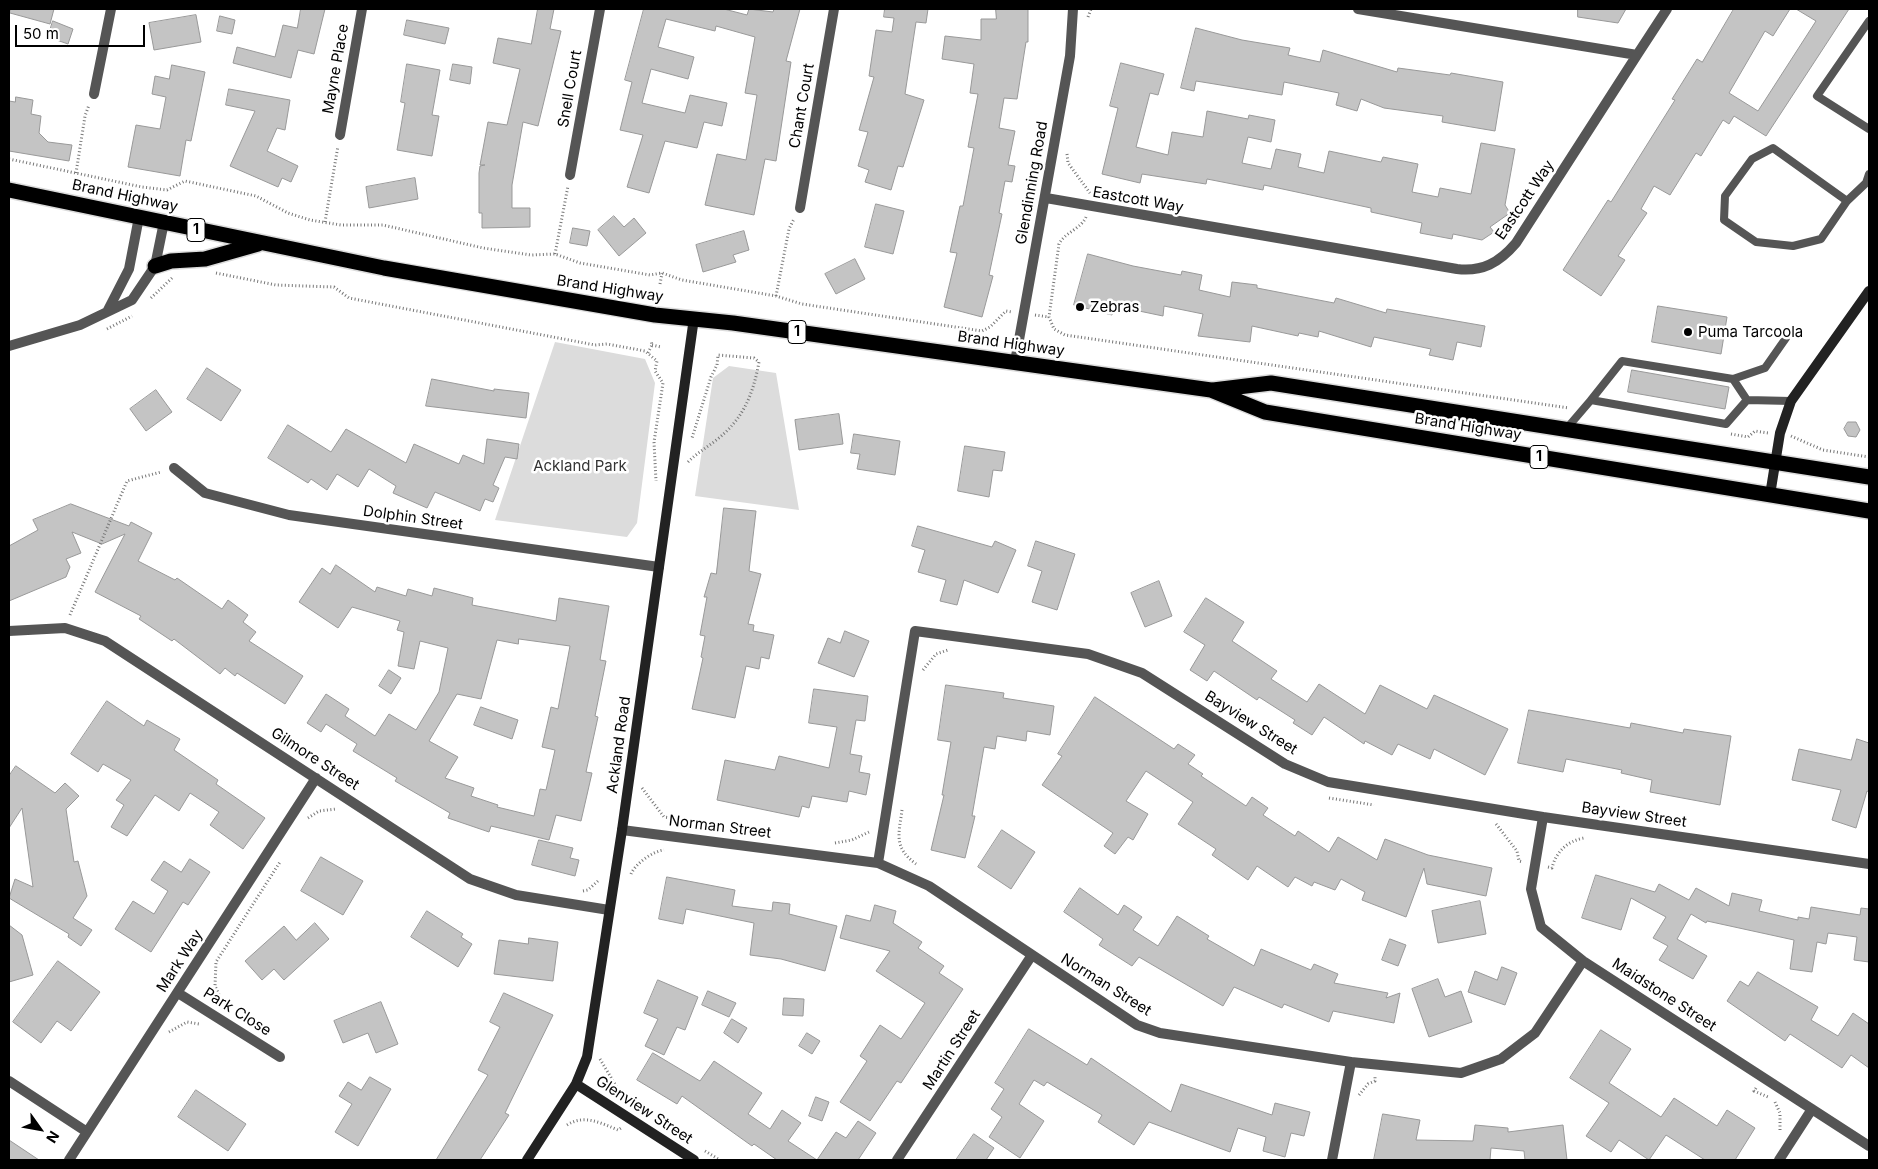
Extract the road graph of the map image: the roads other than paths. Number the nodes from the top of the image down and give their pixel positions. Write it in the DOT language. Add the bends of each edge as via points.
graph roads {
  1 [pos="111,9"];
  2 [pos="362,9"];
  3 [pos="600,9"];
  4 [pos="834,9"];
  5 [pos="1073,9"];
  6 [pos="1358,9"];
  7 [pos="1667,9"];
  8 [pos="1869,21"];
  9 [pos="1638,55"];
  10 [pos="94,94"];
  11 [pos="1869,129"];
  12 [pos="340,135"];
  13 [pos="570,174"];
  14 [pos="1869,174"];
  15 [pos="9,190"];
  16 [pos="1046,198"];
  17 [pos="1847,201"];
  18 [pos="800,208"];
  19 [pos="139,217"];
  20 [pos="164,222"];
  21 [pos="259,244"];
  22 [pos="155,266"];
  23 [pos="1869,291"];
  24 [pos="108,310"];
  25 [pos="694,318"];
  26 [pos="1786,338"];
  27 [pos="9,346"];
  28 [pos="1015,362"];
  29 [pos="1733,379"];
  30 [pos="1212,390"];
  31 [pos="1591,400"];
  32 [pos="1747,400"];
  33 [pos="1791,402"];
  34 [pos="1568,428"];
  35 [pos="1776,461"];
  36 [pos="174,468"];
  37 [pos="1869,477"];
  38 [pos="1770,495"];
  39 [pos="1869,511"];
  40 [pos="658,567"];
  41 [pos="9,631"];
  42 [pos="316,778"];
  43 [pos="1543,816"];
  44 [pos="622,830"];
  45 [pos="878,863"];
  46 [pos="1869,864"];
  47 [pos="609,910"];
  48 [pos="1032,955"];
  49 [pos="1583,961"];
  50 [pos="178,992"];
  51 [pos="280,1057"];
  52 [pos="1351,1062"];
  53 [pos="9,1081"];
  54 [pos="576,1084"];
  55 [pos="1812,1109"];
  56 [pos="87,1132"];
  57 [pos="1869,1146"];
  58 [pos="69,1160"];
  59 [pos="527,1160"];
  60 [pos="694,1160"];
  61 [pos="897,1160"];
  62 [pos="1332,1160"];
  63 [pos="1779,1160"];
  1 -- 10 [label="street"];
  2 -- 12 [label="street, Mayne Place"];
  3 -- 13 [label="street, Snell Court"];
  4 -- 18 [label="street, Chant Court"];
  5 -- 16 [label="street, Glendinning Road" via="1070,56"];
  6 -- 9 [label="street"];
  7 -- 9 [label="street, Eastcott Way"];
  8 -- 11 [label="lane" via="1817,96"];
  9 -- 16 [label="street, Eastcott Way" via="1516,243 1506,254 1482,269 1457,269"];
  14 -- 17 [label="lane" via="1866,183"];
  15 -- 19 [label="highway, Brand Highway / 1"];
  16 -- 28 [label="street, Glendinning Road"];
  17 -- 17 [label="lane" via="1773,148 1752,159 1725,196 1724,220 1756,242 1793,246 1822,239"];
  19 -- 20 [label="highway, Brand Highway / 1"];
  19 -- 24 [label="street" via="129,269"];
  20 -- 21 [label="highway, Brand Highway / 1"];
  20 -- 22 [label="street"];
  21 -- 22 [label="highway" via="205,259"];
  21 -- 25 [label="highway, Brand Highway / 1" via="655,315"];
  22 -- 24 [label="street" via="132,300"];
  23 -- 33 [label="main road"];
  24 -- 27 [label="street" via="80,326"];
  25 -- 28 [label="highway, Brand Highway / 1"];
  25 -- 40 [label="main road, Ackland Road"];
  26 -- 29 [label="lane" via="1765,368"];
  28 -- 30 [label="highway, Brand Highway / 1"];
  29 -- 31 [label="lane" via="1622,361"];
  29 -- 32 [label="lane"];
  30 -- 34 [label="highway, Brand Highway / 1" via="1271,383"];
  30 -- 38 [label="highway, Brand Highway / 1" via="1265,412"];
  31 -- 32 [label="lane" via="1726,424"];
  31 -- 34 [label="lane"];
  32 -- 33 [label="lane"];
  33 -- 35 [label="main road" via="1780,433"];
  34 -- 35 [label="highway, Brand Highway / 1"];
  35 -- 37 [label="highway, Brand Highway / 1"];
  35 -- 38 [label="main road"];
  36 -- 40 [label="street, Dolphin Street" via="205,494 289,515"];
  38 -- 39 [label="highway, Brand Highway / 1"];
  40 -- 44 [label="main road, Ackland Road"];
  41 -- 42 [label="street, Gilmore Street" via="65,628 105,641"];
  42 -- 47 [label="street, Gilmore Street" via="470,879 516,895"];
  42 -- 50 [label="street, Mark Way"];
  43 -- 45 [label="street, Bayview Street" via="1328,782 1285,764 1142,672 1088,654 915,631"];
  43 -- 46 [label="street, Bayview Street"];
  43 -- 49 [label="street, Maidstone Street" via="1532,889 1541,927"];
  44 -- 45 [label="street, Norman Street"];
  44 -- 47 [label="main road, Ackland Road"];
  45 -- 48 [label="street, Norman Street" via="929,886"];
  47 -- 54 [label="main road, Ackland Road" via="587,1057"];
  48 -- 52 [label="street, Norman Street" via="1137,1025 1160,1033"];
  48 -- 61 [label="street, Martin Street"];
  49 -- 52 [label="street, Norman Street" via="1535,1033 1501,1059 1461,1073"];
  49 -- 55 [label="street, Maidstone Street"];
  50 -- 51 [label="street, Park Close"];
  50 -- 56 [label="street, Mark Way"];
  52 -- 62 [label="street"];
  53 -- 56 [label="street"];
  54 -- 59 [label="main road, Ackland Road"];
  54 -- 60 [label="main road, Glenview Street"];
  55 -- 57 [label="street, Maidstone Street"];
  55 -- 63 [label="street"];
  56 -- 58 [label="street, Mark Way"];
}
